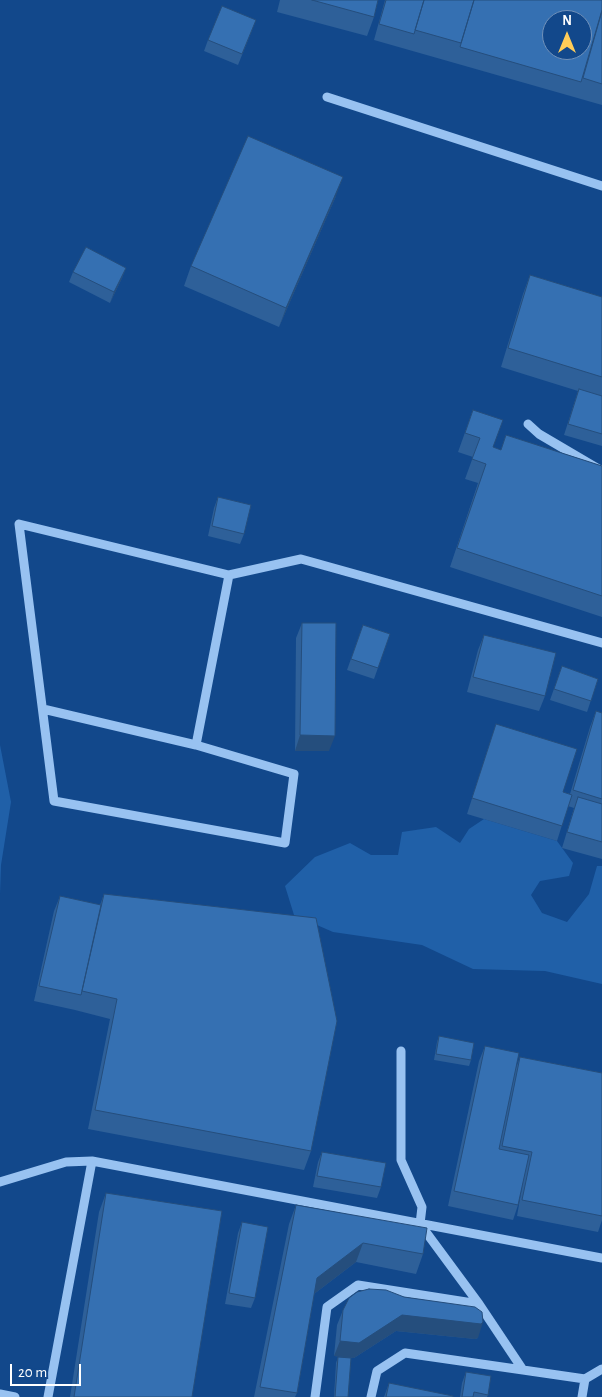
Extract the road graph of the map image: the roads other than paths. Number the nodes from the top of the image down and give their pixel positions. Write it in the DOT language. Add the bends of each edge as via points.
graph roads {
  1 [pos="327,98"];
  2 [pos="602,186"];
  3 [pos="528,424"];
  4 [pos="602,472"];
  5 [pos="229,575"];
  6 [pos="602,643"];
  7 [pos="43,709"];
  8 [pos="196,745"];
  9 [pos="401,1051"];
  10 [pos="92,1161"];
  11 [pos="0,1182"];
  12 [pos="420,1224"];
  13 [pos="602,1258"];
  14 [pos="479,1304"];
  15 [pos="602,1369"];
  16 [pos="523,1370"];
  17 [pos="585,1379"];
  18 [pos="0,1394"];
  19 [pos="16,1397"];
  20 [pos="48,1397"];
  21 [pos="315,1397"];
  22 [pos="371,1397"];
  23 [pos="582,1397"];
  1 -- 2 [label="lane"];
  3 -- 4 [label="lane"];
  5 -- 6 [label="lane" via="301,559"];
  5 -- 7 [label="lane" via="19,524"];
  5 -- 8 [label="lane"];
  7 -- 8 [label="lane"];
  7 -- 8 [label="lane" via="54,801 285,843 294,774"];
  9 -- 12 [label="lane" via="401,1160 422,1207"];
  10 -- 11 [label="lane" via="66,1162"];
  10 -- 12 [label="lane"];
  10 -- 20 [label="lane"];
  12 -- 13 [label="lane"];
  12 -- 14 [label="lane"];
  14 -- 16 [label="lane"];
  14 -- 21 [label="lane" via="358,1285 327,1307"];
  15 -- 17 [label="lane"];
  16 -- 17 [label="lane"];
  16 -- 22 [label="lane" via="405,1353 377,1371"];
  17 -- 23 [label="lane"];
  18 -- 19 [label="lane"];
}
